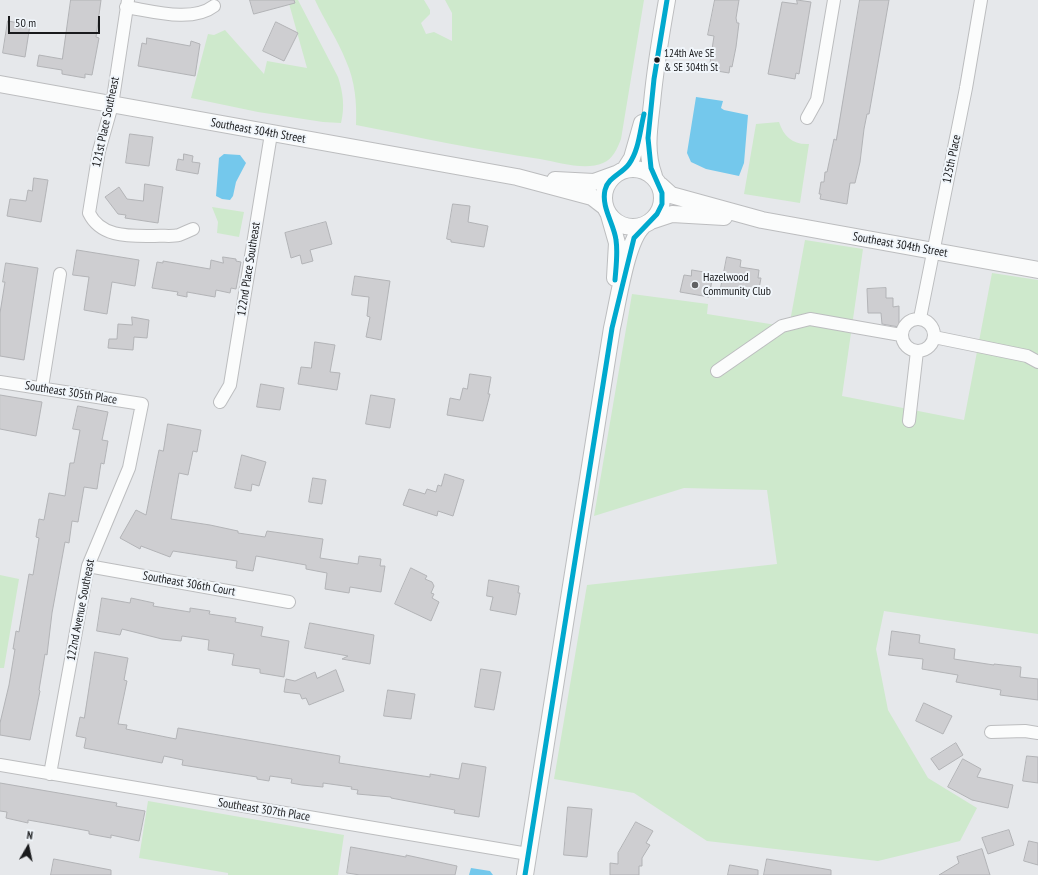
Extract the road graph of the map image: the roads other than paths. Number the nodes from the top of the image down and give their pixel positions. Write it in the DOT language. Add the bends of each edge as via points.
graph roads {
  1 [pos="667,0"];
  2 [pos="834,0"];
  3 [pos="981,0"];
  4 [pos="127,4"];
  5 [pos="214,6"];
  6 [pos="654,75"];
  7 [pos="0,84"];
  8 [pos="112,106"];
  9 [pos="807,118"];
  10 [pos="271,134"];
  11 [pos="621,171"];
  12 [pos="517,177"];
  13 [pos="657,180"];
  14 [pos="607,211"];
  15 [pos="762,220"];
  16 [pos="647,223"];
  17 [pos="193,229"];
  18 [pos="933,251"];
  19 [pos="1038,270"];
  20 [pos="60,274"];
  21 [pos="920,318"];
  22 [pos="612,328"];
  23 [pos="901,334"];
  24 [pos="934,337"];
  25 [pos="917,351"];
  26 [pos="1038,362"];
  27 [pos="717,371"];
  28 [pos="0,382"];
  29 [pos="42,387"];
  30 [pos="220,402"];
  31 [pos="142,404"];
  32 [pos="909,421"];
  33 [pos="88,566"];
  34 [pos="289,602"];
  35 [pos="991,732"];
  36 [pos="1038,733"];
  37 [pos="0,765"];
  38 [pos="50,774"];
  39 [pos="528,854"];
  40 [pos="525,875"];
  1 -- 6 [label="street"];
  2 -- 9 [label="street" via="817,100"];
  3 -- 18 [label="street, 125th Place"];
  4 -- 5 [label="street" via="185,16 200,14"];
  4 -- 8 [label="street, 121st Place Southeast"];
  6 -- 11 [label="street" via="632,158"];
  6 -- 13 [label="street" via="648,141 649,163"];
  7 -- 8 [label="street, Southeast 304th Street"];
  8 -- 10 [label="street, Southeast 304th Street"];
  8 -- 17 [label="street, 121st Place Southeast" via="99,151 89,203 89,213 93,220 99,227 130,236 178,235"];
  10 -- 12 [label="street, Southeast 304th Street"];
  10 -- 30 [label="street, 122nd Place Southeast" via="230,385"];
  11 -- 12 [label="street, Southeast 304th Street" via="590,182"];
  11 -- 13 [label="street" via="635,168 645,171"];
  11 -- 14 [label="street" via="609,180 605,188 603,198"];
  12 -- 14 [label="street, Southeast 304th Street" via="592,197"];
  13 -- 15 [label="street, Southeast 304th Street" via="671,195"];
  13 -- 16 [label="street" via="663,194 662,204 658,214"];
  14 -- 16 [label="street" via="616,222 624,226 634,227"];
  14 -- 22 [label="street" via="615,234 617,254"];
  15 -- 16 [label="street, Southeast 304th Street" via="672,214"];
  15 -- 18 [label="street, Southeast 304th Street"];
  16 -- 22 [label="street" via="638,231 631,246"];
  18 -- 19 [label="street, Southeast 304th Street"];
  18 -- 21 [label="street, 125th Place"];
  20 -- 29 [label="street"];
  21 -- 23 [label="street" via="914,318 905,324"];
  21 -- 24 [label="street" via="932,327"];
  22 -- 39 [label="street"];
  23 -- 25 [label="street" via="905,345"];
  23 -- 27 [label="street" via="810,319 782,326"];
  24 -- 25 [label="street" via="929,347"];
  24 -- 26 [label="street" via="1027,356"];
  25 -- 32 [label="street"];
  28 -- 29 [label="street, Southeast 305th Place"];
  29 -- 31 [label="street, Southeast 305th Place"];
  31 -- 33 [label="street, 122nd Avenue Southeast" via="129,468"];
  33 -- 34 [label="street, Southeast 306th Court"];
  33 -- 38 [label="street, 122nd Avenue Southeast"];
  35 -- 36 [label="street"];
  37 -- 38 [label="street, Southeast 307th Place"];
  38 -- 39 [label="street, Southeast 307th Place"];
  39 -- 40 [label="street"];
}
